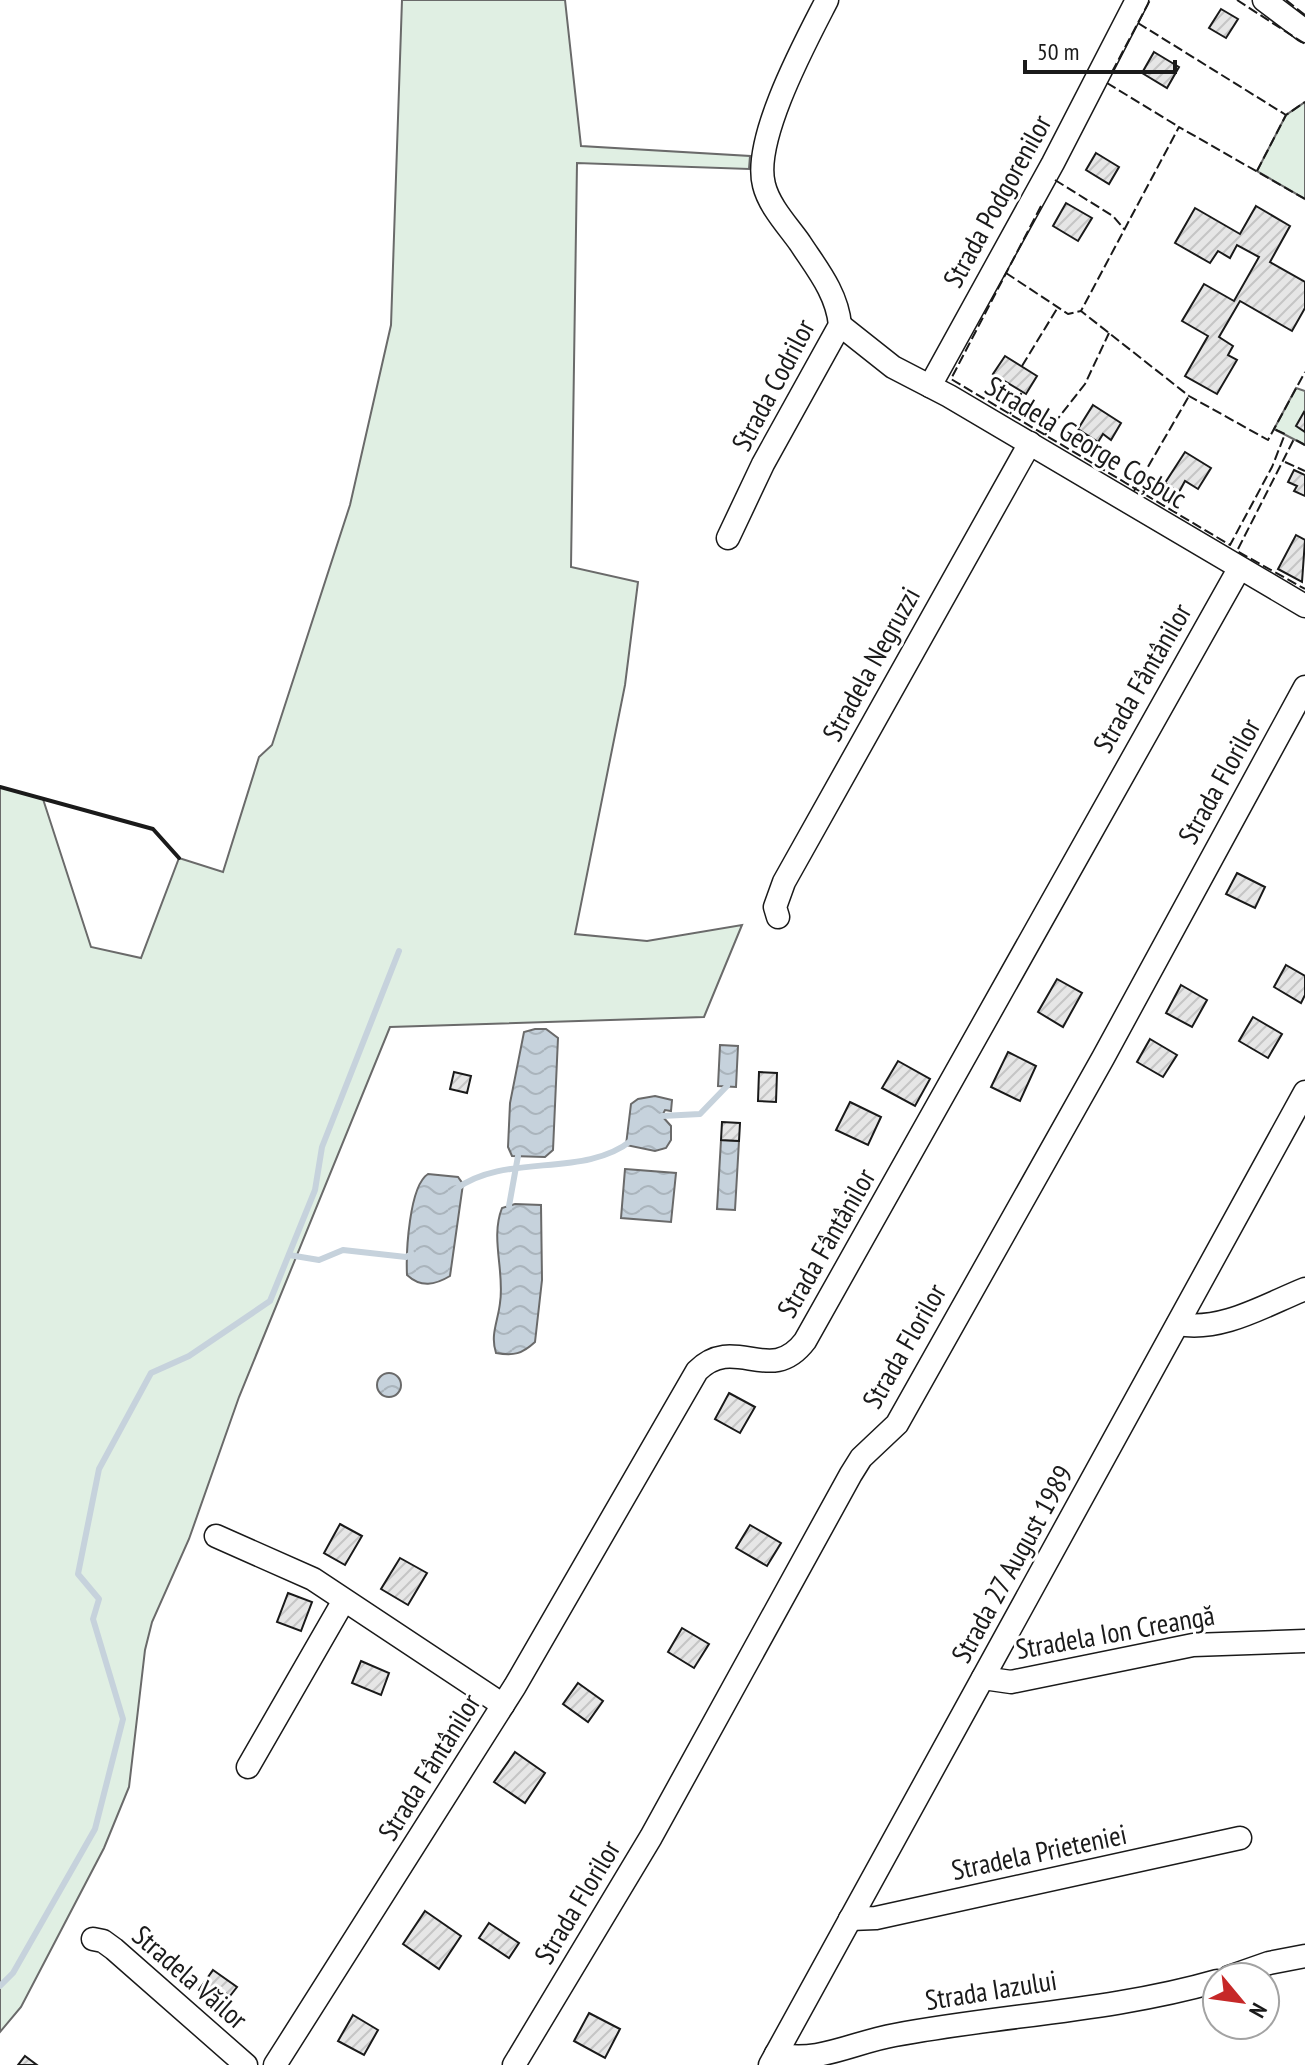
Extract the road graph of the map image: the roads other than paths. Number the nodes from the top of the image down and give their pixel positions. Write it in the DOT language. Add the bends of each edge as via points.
graph roads {
  1 [pos="827,0"];
  2 [pos="1137,0"];
  3 [pos="1264,0"];
  4 [pos="1305,31"];
  5 [pos="840,325"];
  6 [pos="930,386"];
  7 [pos="1030,443"];
  8 [pos="728,538"];
  9 [pos="1239,569"];
  10 [pos="1305,606"];
  11 [pos="1305,687"];
  12 [pos="778,917"];
  13 [pos="1305,1092"];
  14 [pos="1305,1289"];
  15 [pos="1178,1324"];
  16 [pos="216,1536"];
  17 [pos="343,1602"];
  18 [pos="1305,1641"];
  19 [pos="983,1678"];
  20 [pos="503,1705"];
  21 [pos="248,1767"];
  22 [pos="1240,1838"];
  23 [pos="850,1919"];
  24 [pos="93,1939"];
  25 [pos="1305,1956"];
  26 [pos="1279,1961"];
  27 [pos="1201,1984"];
  28 [pos="773,2060"];
  29 [pos="246,2065"];
  30 [pos="275,2065"];
  31 [pos="514,2065"];
  1 -- 5 [label="street, Strada Codrilor" via="791,74 763,166 772,202 833,293"];
  2 -- 6 [label="street, Strada Podgorenilor"];
  3 -- 4 [label="street"];
  5 -- 6 [label="street, Stradela George Coșbuc" via="893,367"];
  5 -- 8 [label="street, Strada Codrilor"];
  6 -- 7 [label="street, Stradela George Coșbuc"];
  7 -- 9 [label="street, Stradela George Coșbuc"];
  7 -- 12 [label="street, Stradela Negruzzi" via="784,882 775,907"];
  9 -- 10 [label="street, Stradela George Coșbuc"];
  9 -- 20 [label="street, Strada Fântânilor" via="805,1341 783,1361 724,1355 708,1359 697,1371"];
  11 -- 31 [label="street, Strada Florilor" via="897,1424 851,1474 651,1837"];
  13 -- 15 [label="street, Strada 27 August 1989"];
  14 -- 15 [label="street" via="1218,1324"];
  15 -- 19 [label="street, Strada 27 August 1989"];
  16 -- 17 [label="street" via="313,1579"];
  17 -- 20 [label="street"];
  17 -- 21 [label="street"];
  18 -- 19 [label="street, Stradela Ion Creangă" via="1193,1645 1011,1682"];
  19 -- 23 [label="street, Strada 27 August 1989"];
  20 -- 30 [label="street, Strada Fântânilor"];
  22 -- 23 [label="street, Stradela Prieteniei" via="876,1918"];
  23 -- 28 [label="street, Strada 27 August 1989"];
  24 -- 29 [label="street, Stradela Văilor" via="114,1949"];
  25 -- 26 [label="street"];
  27 -- 28 [label="street, Strada Iazului" via="898,2034 823,2056"];
}
